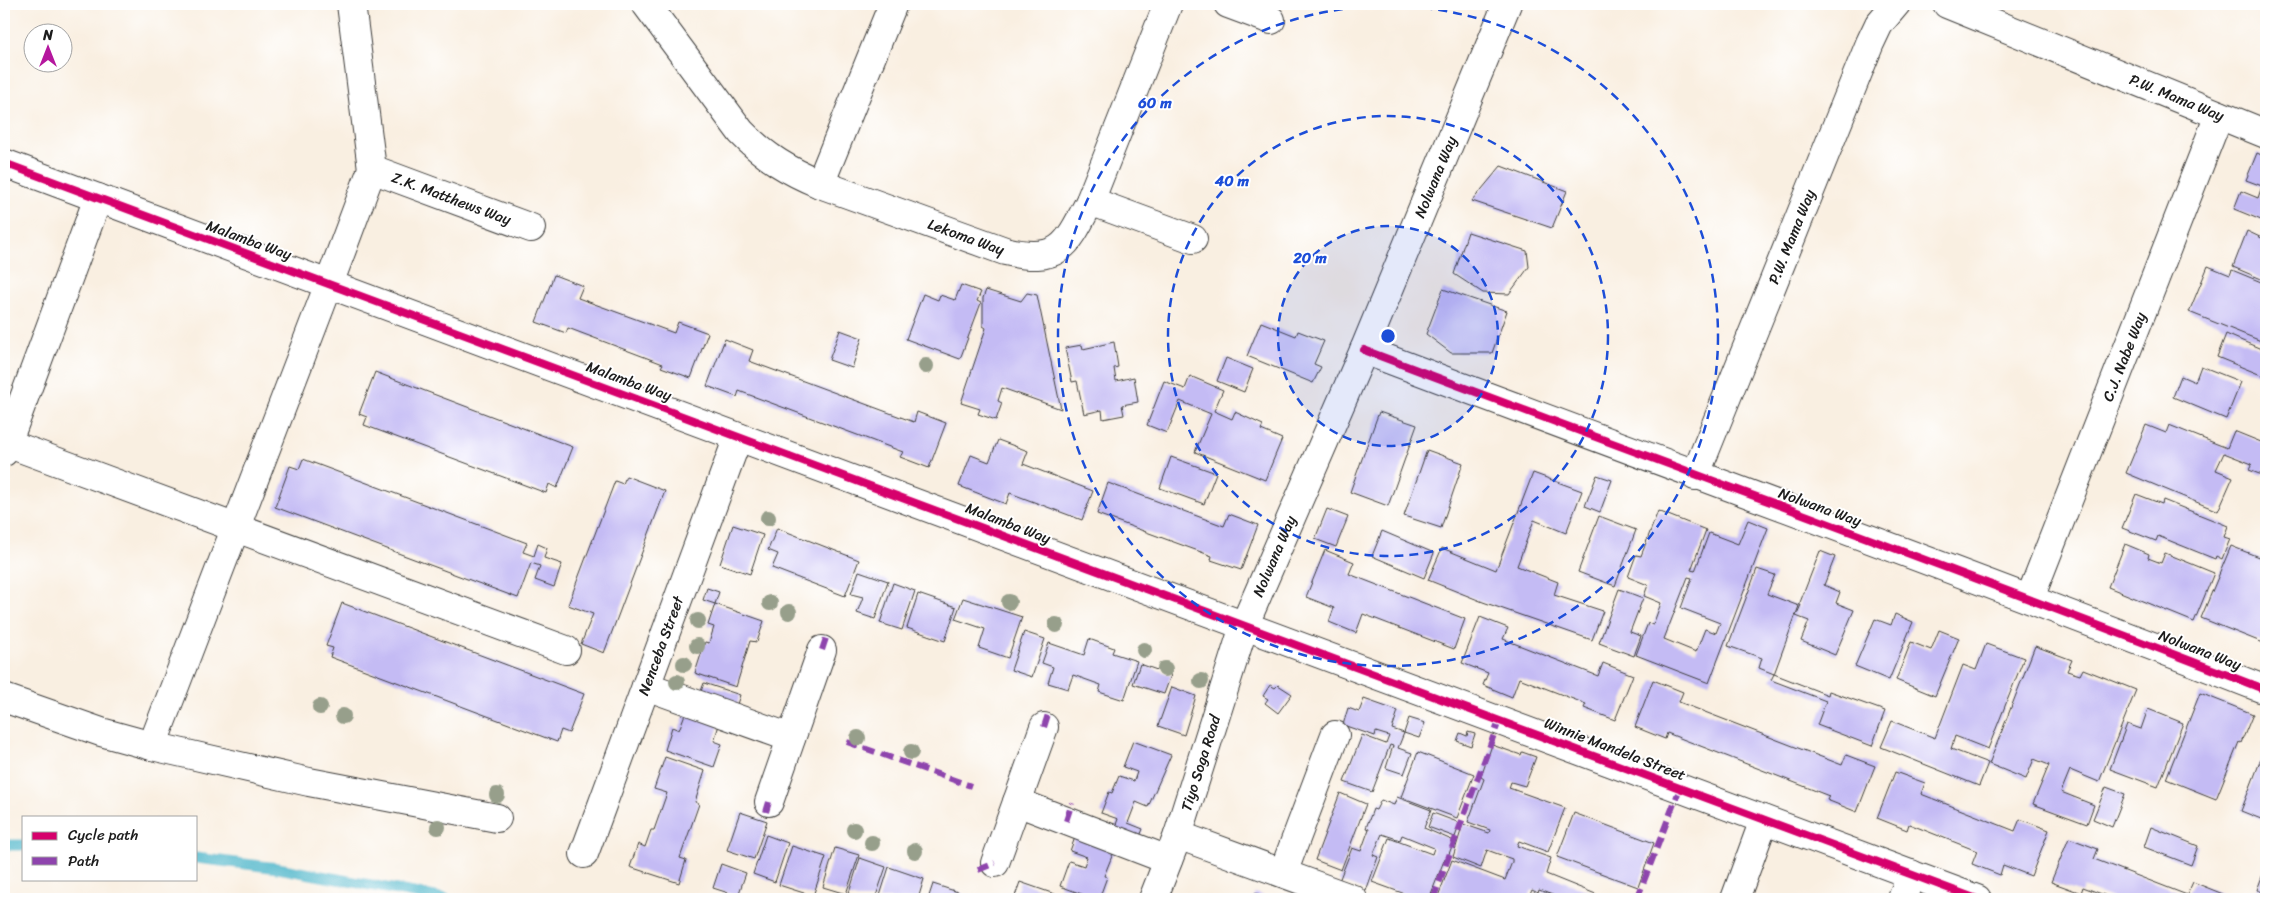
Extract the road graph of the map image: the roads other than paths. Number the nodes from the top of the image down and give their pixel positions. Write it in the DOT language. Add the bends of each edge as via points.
graph roads {
  1 [pos="351,4"];
  2 [pos="646,4"];
  3 [pos="894,4"];
  4 [pos="1168,4"];
  5 [pos="1228,4"];
  6 [pos="1507,4"];
  7 [pos="1896,4"];
  8 [pos="1947,4"];
  9 [pos="1271,20"];
  10 [pos="2220,115"];
  11 [pos="2266,134"];
  12 [pos="4,163"];
  13 [pos="372,169"];
  14 [pos="820,184"];
  15 [pos="98,198"];
  16 [pos="1090,201"];
  17 [pos="531,228"];
  18 [pos="1193,239"];
  19 [pos="330,284"];
  20 [pos="1364,350"];
  21 [pos="738,437"];
  22 [pos="5,446"];
  23 [pos="1695,476"];
  24 [pos="234,527"];
  25 [pos="2030,598"];
  26 [pos="1244,626"];
  27 [pos="566,650"];
  28 [pos="822,650"];
  29 [pos="646,686"];
  30 [pos="2266,690"];
  31 [pos="4,698"];
  32 [pos="1044,727"];
  33 [pos="1335,735"];
  34 [pos="791,738"];
  35 [pos="152,746"];
  36 [pos="769,802"];
  37 [pos="1017,802"];
  38 [pos="497,818"];
  39 [pos="1764,820"];
  40 [pos="1178,835"];
  41 [pos="584,854"];
  42 [pos="1168,860"];
  43 [pos="995,863"];
  44 [pos="1283,873"];
  45 [pos="1907,887"];
  46 [pos="1153,899"];
  47 [pos="1353,899"];
  48 [pos="1735,899"];
  49 [pos="1977,899"];
  1 -- 13 [label="street"];
  2 -- 14 [label="street, Lekoma Way" via="757,149 793,173"];
  3 -- 14 [label="street"];
  4 -- 16 [label="street, Lekoma Way"];
  5 -- 9 [label="street"];
  6 -- 20 [label="street, Nolwana Way"];
  7 -- 23 [label="street, P.W. Mama Way" via="1879,24 1870,43"];
  8 -- 10 [label="street, P.W. Mama Way"];
  10 -- 11 [label="street, P.W. Mama Way"];
  10 -- 25 [label="street, C.J. Nabe Way"];
  12 -- 15 [label="street, Malamba Way"];
  13 -- 17 [label="street, Z.K. Matthews Way"];
  13 -- 19 [label="street"];
  14 -- 16 [label="street, Lekoma Way" via="1005,251 1034,257 1058,249 1068,241"];
  15 -- 19 [label="street, Malamba Way"];
  15 -- 22 [label="street"];
  16 -- 18 [label="street"];
  19 -- 21 [label="street, Malamba Way"];
  19 -- 24 [label="street"];
  20 -- 23 [label="street, Nolwana Way"];
  20 -- 26 [label="street, Nolwana Way"];
  21 -- 26 [label="street, Malamba Way"];
  21 -- 29 [label="street, Nenceba Street"];
  22 -- 24 [label="street"];
  23 -- 25 [label="street, Nolwana Way"];
  24 -- 27 [label="street"];
  24 -- 35 [label="street"];
  25 -- 30 [label="street, Nolwana Way"];
  26 -- 39 [label="street, Winnie Mandela Street"];
  26 -- 40 [label="street, Tiyo Soga Road"];
  28 -- 34 [label="street"];
  29 -- 34 [label="street"];
  29 -- 41 [label="street, Nenceba Street"];
  31 -- 35 [label="street"];
  32 -- 37 [label="street"];
  33 -- 44 [label="street"];
  34 -- 36 [label="street"];
  35 -- 38 [label="street" via="309,782"];
  37 -- 42 [label="street"];
  37 -- 43 [label="street"];
  39 -- 45 [label="street, Winnie Mandela Street"];
  39 -- 48 [label="street"];
  40 -- 42 [label="street, Tiyo Soga Road"];
  40 -- 44 [label="street"];
  42 -- 46 [label="street, Tiyo Soga Road"];
  44 -- 47 [label="street"];
  45 -- 49 [label="street, Winnie Mandela Street"];
}
